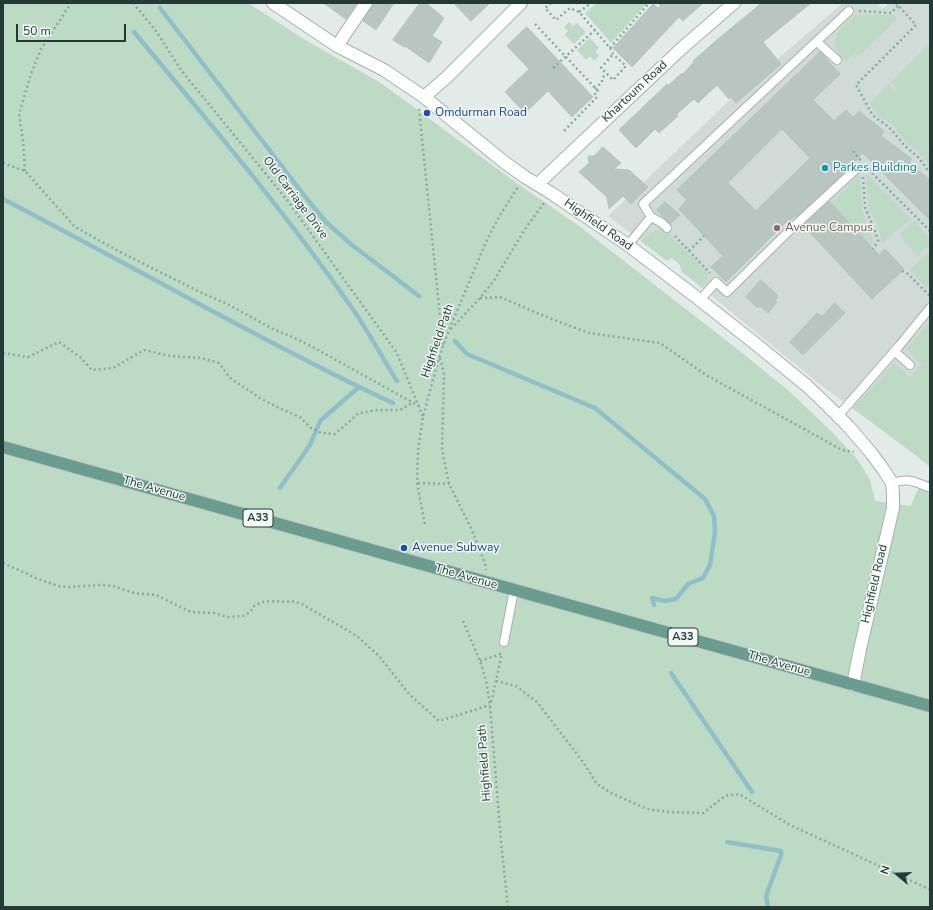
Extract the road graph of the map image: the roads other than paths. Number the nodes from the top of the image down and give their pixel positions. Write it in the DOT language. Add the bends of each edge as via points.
graph roads {
  1 [pos="273,3"];
  2 [pos="366,3"];
  3 [pos="521,3"];
  4 [pos="734,3"];
  5 [pos="849,11"];
  6 [pos="817,42"];
  7 [pos="337,46"];
  8 [pos="837,60"];
  9 [pos="424,98"];
  10 [pos="855,170"];
  11 [pos="538,185"];
  12 [pos="651,217"];
  13 [pos="667,228"];
  14 [pos="628,245"];
  15 [pos="700,300"];
  16 [pos="930,308"];
  17 [pos="894,351"];
  18 [pos="910,365"];
  19 [pos="838,416"];
  20 [pos="3,447"];
  21 [pos="892,483"];
  22 [pos="928,487"];
  23 [pos="514,590"];
  24 [pos="504,642"];
  25 [pos="853,685"];
  26 [pos="930,706"];
  1 -- 7 [label="street, Highfield Road"];
  2 -- 7 [label="street"];
  3 -- 9 [label="street"];
  4 -- 11 [label="street, Khartoum Road" via="677,53"];
  5 -- 6 [label="lane"];
  6 -- 8 [label="lane"];
  6 -- 12 [label="lane" via="643,204"];
  7 -- 9 [label="street, Highfield Road" via="384,70"];
  9 -- 11 [label="street, Highfield Road" via="504,162"];
  10 -- 15 [label="lane" via="727,292 716,282"];
  11 -- 14 [label="street, Highfield Road"];
  12 -- 13 [label="lane"];
  12 -- 14 [label="lane"];
  14 -- 15 [label="street, Highfield Road"];
  15 -- 19 [label="street, Highfield Road" via="806,385"];
  16 -- 17 [label="lane"];
  17 -- 18 [label="lane"];
  17 -- 19 [label="lane"];
  19 -- 21 [label="street, Highfield Road" via="872,454"];
  20 -- 23 [label="main road, The Avenue / A33"];
  21 -- 22 [label="lane" via="910,480"];
  21 -- 25 [label="street, Highfield Road" via="893,508"];
  23 -- 24 [label="lane"];
  23 -- 25 [label="main road, The Avenue / A33"];
  25 -- 26 [label="main road, The Avenue / A33"];
}
